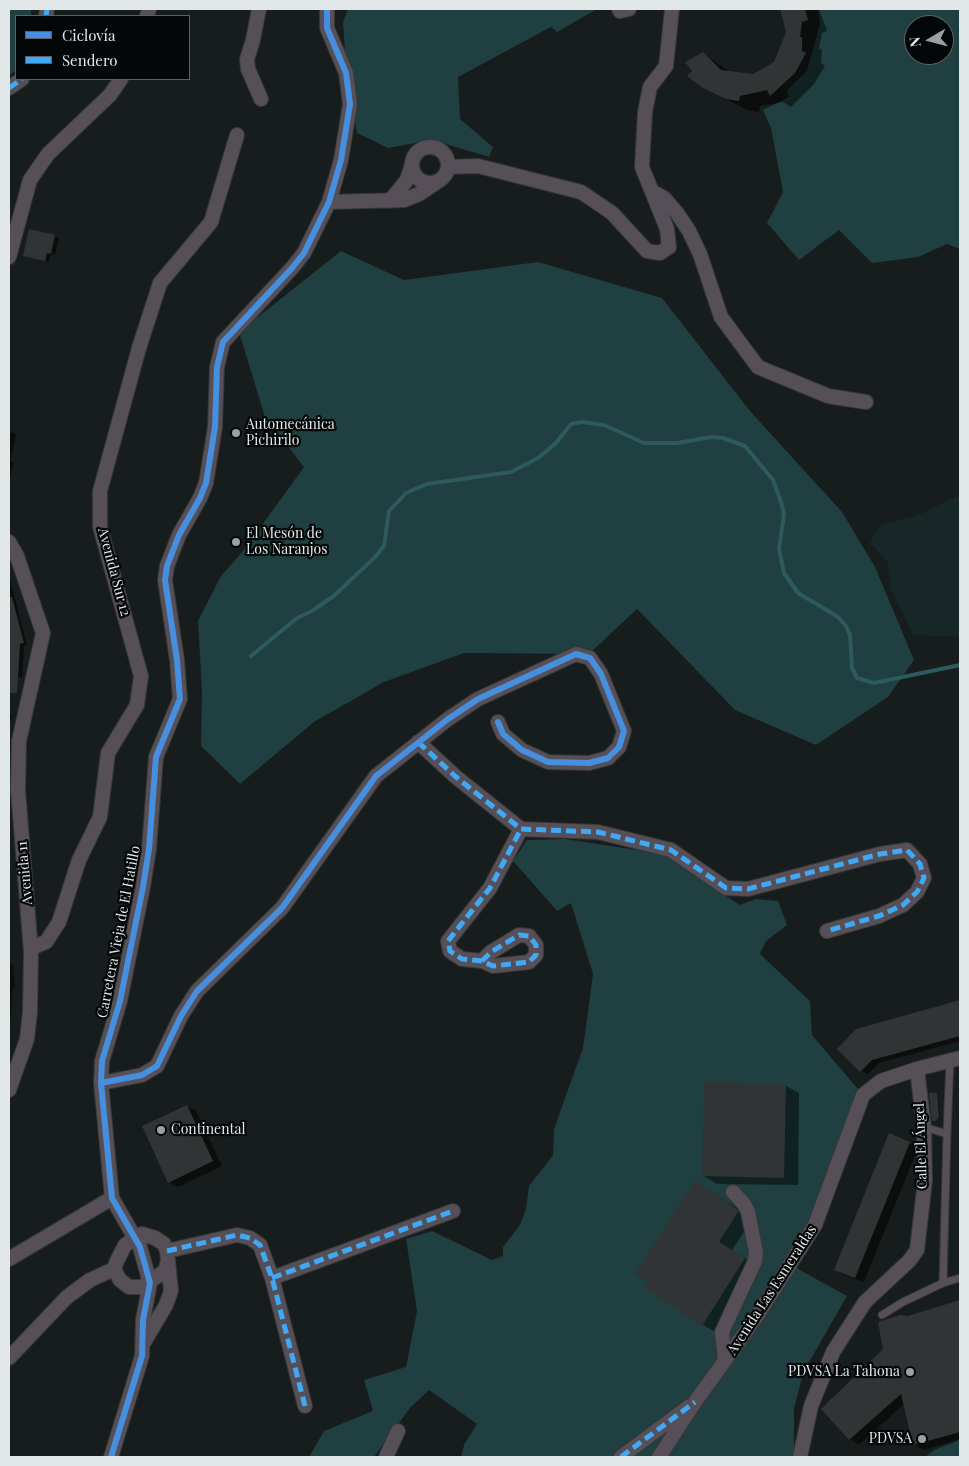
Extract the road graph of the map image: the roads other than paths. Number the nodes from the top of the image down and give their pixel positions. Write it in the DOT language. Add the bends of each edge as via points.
graph roads {
  1 [pos="259,9"];
  2 [pos="327,9"];
  3 [pos="619,9"];
  4 [pos="629,9"];
  5 [pos="672,9"];
  6 [pos="21,80"];
  7 [pos="119,80"];
  8 [pos="9,88"];
  9 [pos="262,99"];
  10 [pos="237,135"];
  11 [pos="412,164"];
  12 [pos="448,167"];
  13 [pos="438,181"];
  14 [pos="653,192"];
  15 [pos="390,201"];
  16 [pos="329,202"];
  17 [pos="9,257"];
  18 [pos="866,402"];
  19 [pos="9,542"];
  20 [pos="498,722"];
  21 [pos="418,742"];
  22 [pos="521,829"];
  23 [pos="827,931"];
  24 [pos="31,948"];
  25 [pos="482,961"];
  26 [pos="955,1059"];
  27 [pos="917,1069"];
  28 [pos="101,1083"];
  29 [pos="9,1090"];
  30 [pos="924,1127"];
  31 [pos="948,1134"];
  32 [pos="733,1192"];
  33 [pos="112,1198"];
  34 [pos="453,1211"];
  35 [pos="134,1238"];
  36 [pos="168,1256"];
  37 [pos="9,1259"];
  38 [pos="114,1269"];
  39 [pos="272,1278"];
  40 [pos="960,1278"];
  41 [pos="150,1283"];
  42 [pos="944,1284"];
  43 [pos="882,1315"];
  44 [pos="143,1344"];
  45 [pos="9,1358"];
  46 [pos="725,1360"];
  47 [pos="694,1402"];
  48 [pos="305,1406"];
  49 [pos="398,1431"];
  50 [pos="111,1457"];
  51 [pos="386,1457"];
  52 [pos="621,1457"];
  53 [pos="659,1457"];
  54 [pos="800,1457"];
  1 -- 9 [label="street" via="247,59 248,69"];
  2 -- 16 [label="street, Carretera Vieja de El Hatillo" via="328,28 346,73 350,104 341,160"];
  3 -- 4 [label="street"];
  5 -- 14 [label="street" via="666,66 650,86 645,112 642,167"];
  6 -- 8 [label="street"];
  7 -- 17 [label="street" via="110,95 48,154 30,180"];
  10 -- 24 [label="street, Avenida Sur 12" via="211,222 160,283 100,491 100,527 141,676 137,705 108,753 100,817 80,860 58,922 46,942"];
  11 -- 12 [label="street" via="416,153 432,147 446,156"];
  11 -- 13 [label="street" via="420,180"];
  11 -- 15 [label="street" via="404,185"];
  12 -- 13 [label="street"];
  12 -- 14 [label="street" via="478,166 581,192 612,213 647,251 660,253 669,247 669,238"];
  13 -- 15 [label="street" via="419,194"];
  14 -- 18 [label="street" via="668,203 689,231 721,317 758,367 828,396"];
  15 -- 16 [label="street"];
  16 -- 28 [label="street, Carretera Vieja de El Hatillo" via="304,252 283,279 229,333 220,350 216,427 206,483 167,566 165,580 178,660 180,699 156,757 143,887 120,1001 104,1052"];
  19 -- 24 [label="street, Avenida 11" via="17,556 43,633 19,741 18,790"];
  20 -- 21 [label="street" via="503,734 522,750 548,762 590,763 608,758 618,748 624,731 601,674 590,658 576,654 478,698"];
  21 -- 22 [label="street" via="456,778"];
  21 -- 28 [label="street" via="376,776 282,908 197,991 157,1066 142,1075"];
  22 -- 23 [label="street" via="598,832 671,850 726,888 748,889 880,854 907,850 920,864 924,878 917,892 904,905"];
  22 -- 25 [label="street" via="490,888 448,941 450,951 462,959"];
  24 -- 29 [label="street, Avenida 11" via="27,1039"];
  26 -- 27 [label="street, Avenida Las Esmeraldas"];
  26 -- 31 [label="lane"];
  27 -- 30 [label="street, Calle El Ángel"];
  27 -- 46 [label="street, Avenida Las Esmeraldas" via="881,1081 863,1095 815,1225"];
  28 -- 33 [label="street, Carretera Vieja de El Hatillo"];
  30 -- 31 [label="lane"];
  30 -- 54 [label="street, Calle El Ángel" via="925,1181 917,1250 910,1261 865,1302 832,1352 811,1406"];
  31 -- 42 [label="lane"];
  32 -- 46 [label="street" via="748,1212 756,1252 755,1261 722,1332"];
  33 -- 35 [label="street"];
  33 -- 37 [label="street"];
  34 -- 39 [label="street"];
  35 -- 36 [label="street" via="148,1234 164,1244"];
  35 -- 38 [label="street" via="125,1244"];
  35 -- 41 [label="street" via="144,1258"];
  36 -- 39 [label="street" via="236,1235 250,1238 260,1245"];
  36 -- 41 [label="street" via="165,1271"];
  36 -- 44 [label="street" via="171,1291"];
  38 -- 41 [label="street" via="120,1280 129,1286 142,1288"];
  38 -- 45 [label="street" via="90,1280 67,1297"];
  39 -- 48 [label="street"];
  40 -- 42 [label="lane"];
  41 -- 44 [label="street" via="143,1320"];
  42 -- 43 [label="lane"];
  44 -- 50 [label="street"];
  46 -- 47 [label="street, Avenida Las Esmeraldas"];
  47 -- 52 [label="street"];
  47 -- 53 [label="street, Avenida Las Esmeraldas"];
  49 -- 51 [label="street"];
}
